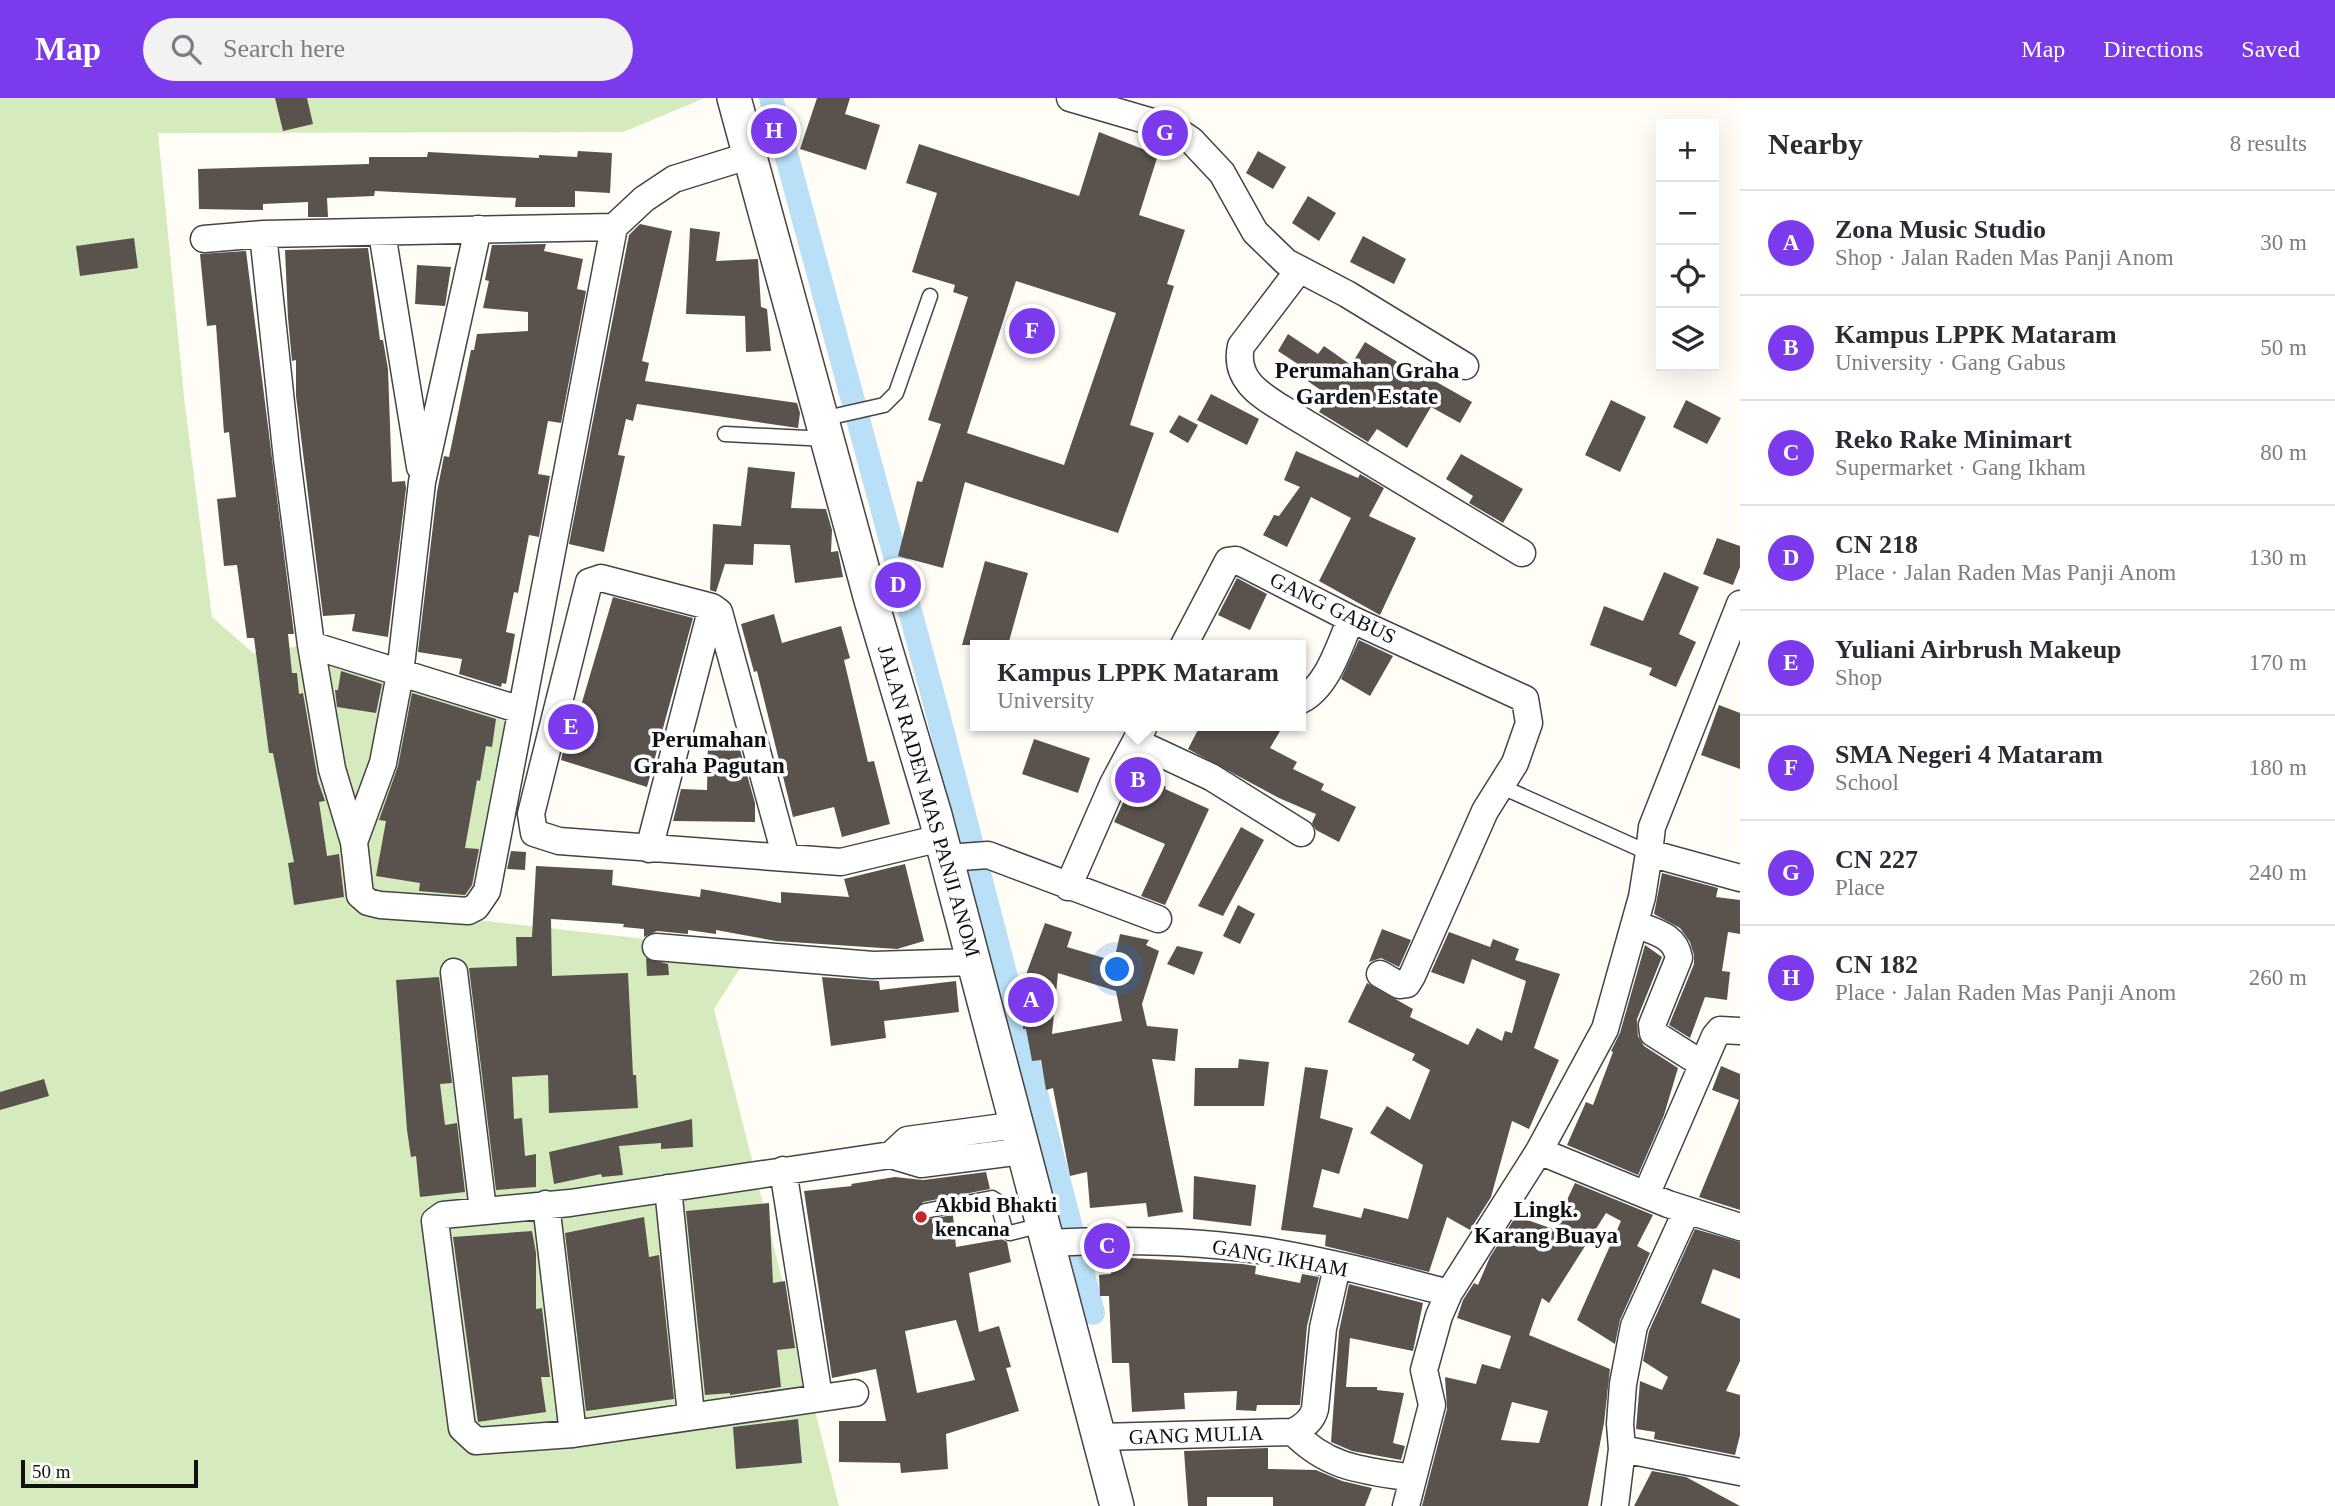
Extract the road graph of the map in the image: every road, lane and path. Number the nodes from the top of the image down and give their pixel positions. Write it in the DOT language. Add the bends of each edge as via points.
graph roads {
  1 [pos="734,98"];
  2 [pos="1070,98"];
  3 [pos="751,155"];
  4 [pos="614,227"];
  5 [pos="478,229"];
  6 [pos="382,233"];
  7 [pos="263,234"];
  8 [pos="204,239"];
  9 [pos="1299,270"];
  10 [pos="930,296"];
  11 [pos="1465,366"];
  12 [pos="831,424"];
  13 [pos="724,434"];
  14 [pos="422,482"];
  15 [pos="1522,553"];
  16 [pos="1740,604"];
  17 [pos="712,607"];
  18 [pos="1351,619"];
  19 [pos="1187,640"];
  20 [pos="311,645"];
  21 [pos="400,674"];
  22 [pos="1306,697"];
  23 [pos="521,710"];
  24 [pos="1140,734"];
  25 [pos="1500,786"];
  26 [pos="1301,833"];
  27 [pos="354,842"];
  28 [pos="649,849"];
  29 [pos="960,852"];
  30 [pos="1650,853"];
  31 [pos="786,858"];
  32 [pos="1740,878"];
  33 [pos="1068,887"];
  34 [pos="1158,919"];
  35 [pos="1635,924"];
  36 [pos="656,947"];
  37 [pos="975,962"];
  38 [pos="454,972"];
  39 [pos="1380,974"];
  40 [pos="1740,1031"];
  41 [pos="1702,1063"];
  42 [pos="1021,1138"];
  43 [pos="1539,1151"];
  44 [pos="783,1170"];
  45 [pos="668,1188"];
  46 [pos="1646,1195"];
  47 [pos="546,1204"];
  48 [pos="483,1210"];
  49 [pos="1687,1210"];
  50 [pos="925,1211"];
  51 [pos="1740,1227"];
  52 [pos="1060,1238"];
  53 [pos="1337,1267"];
  54 [pos="1449,1293"];
  55 [pos="855,1393"];
  56 [pos="819,1397"];
  57 [pos="691,1415"];
  58 [pos="1293,1432"];
  59 [pos="573,1434"];
  60 [pos="1099,1437"];
  61 [pos="1622,1449"];
  62 [pos="1740,1472"];
  63 [pos="1412,1478"];
  64 [pos="1117,1506"];
  65 [pos="1406,1506"];
  66 [pos="1615,1506"];
  1 -- 3 [label="street, JALAN RADEN MAS PANJI ANOM"];
  2 -- 9 [label="street" via="1172,128 1191,140 1222,173 1258,237"];
  3 -- 4 [label="street" via="674,179"];
  3 -- 12 [label="street, JALAN RADEN MAS PANJI ANOM"];
  4 -- 5 [label="street"];
  4 -- 23 [label="street"];
  5 -- 6 [label="street"];
  5 -- 14 [label="street"];
  6 -- 7 [label="street"];
  6 -- 14 [label="street"];
  7 -- 8 [label="street"];
  7 -- 20 [label="street"];
  9 -- 11 [label="street" via="1377,311"];
  9 -- 15 [label="street" via="1241,346 1243,377 1280,407"];
  10 -- 12 [label="lane" via="896,393 884,404"];
  12 -- 13 [label="lane"];
  12 -- 29 [label="street, JALAN RADEN MAS PANJI ANOM"];
  14 -- 21 [label="street"];
  16 -- 30 [label="street" via="1652,827"];
  17 -- 28 [label="street"];
  17 -- 28 [label="street" via="601,578 589,582 584,601 531,824 534,833 544,839"];
  17 -- 31 [label="street" via="723,620"];
  18 -- 19 [label="street, GANG GABUS" via="1230,560"];
  18 -- 22 [label="street" via="1324,678"];
  18 -- 25 [label="street, GANG GABUS" via="1525,699 1529,723 1515,763"];
  20 -- 21 [label="street"];
  20 -- 27 [label="street" via="332,769"];
  21 -- 23 [label="street"];
  21 -- 27 [label="street" via="383,762"];
  23 -- 27 [label="street" via="487,891 476,906 462,912 368,902 360,895"];
  24 -- 26 [label="street"];
  24 -- 33 [label="street"];
  25 -- 30 [label="lane"];
  25 -- 39 [label="street" via="1407,984 1399,985"];
  28 -- 31 [label="street"];
  29 -- 31 [label="street" via="841,862"];
  29 -- 33 [label="street"];
  29 -- 37 [label="street, JALAN RADEN MAS PANJI ANOM"];
  30 -- 32 [label="street"];
  30 -- 35 [label="street"];
  33 -- 34 [label="street"];
  35 -- 41 [label="street" via="1672,940 1679,958 1651,1025 1653,1033"];
  35 -- 43 [label="street" via="1605,1029"];
  36 -- 37 [label="street" via="873,965"];
  37 -- 42 [label="street, JALAN RADEN MAS PANJI ANOM"];
  38 -- 48 [label="street"];
  40 -- 41 [label="street" via="1720,1030"];
  41 -- 46 [label="street"];
  42 -- 44 [label="street" via="921,1164 891,1155"];
  42 -- 52 [label="street, JALAN RADEN MAS PANJI ANOM"];
  43 -- 46 [label="street"];
  43 -- 54 [label="street"];
  44 -- 45 [label="street"];
  44 -- 56 [label="street"];
  45 -- 47 [label="street"];
  45 -- 57 [label="street"];
  46 -- 49 [label="street"];
  47 -- 48 [label="street"];
  47 -- 59 [label="street"];
  48 -- 59 [label="street" via="443,1215 434,1227 462,1428 472,1439 485,1441"];
  49 -- 51 [label="street"];
  49 -- 61 [label="street" via="1634,1326 1623,1384"];
  50 -- 52 [label="lane" via="992,1198 1010,1233"];
  52 -- 53 [label="street, GANG IKHAM" via="1219,1245"];
  52 -- 60 [label="street, JALAN RADEN MAS PANJI ANOM"];
  53 -- 54 [label="street, GANG IKHAM"];
  53 -- 58 [label="street" via="1323,1328 1315,1409 1307,1423"];
  54 -- 63 [label="street" via="1424,1370 1432,1405"];
  55 -- 56 [label="street"];
  56 -- 57 [label="street"];
  57 -- 59 [label="street"];
  58 -- 60 [label="street, GANG MULIA"];
  58 -- 63 [label="street" via="1326,1460"];
  60 -- 64 [label="street, JALAN RADEN MAS PANJI ANOM"];
  61 -- 62 [label="street"];
  61 -- 66 [label="street"];
  63 -- 65 [label="street"];
}
